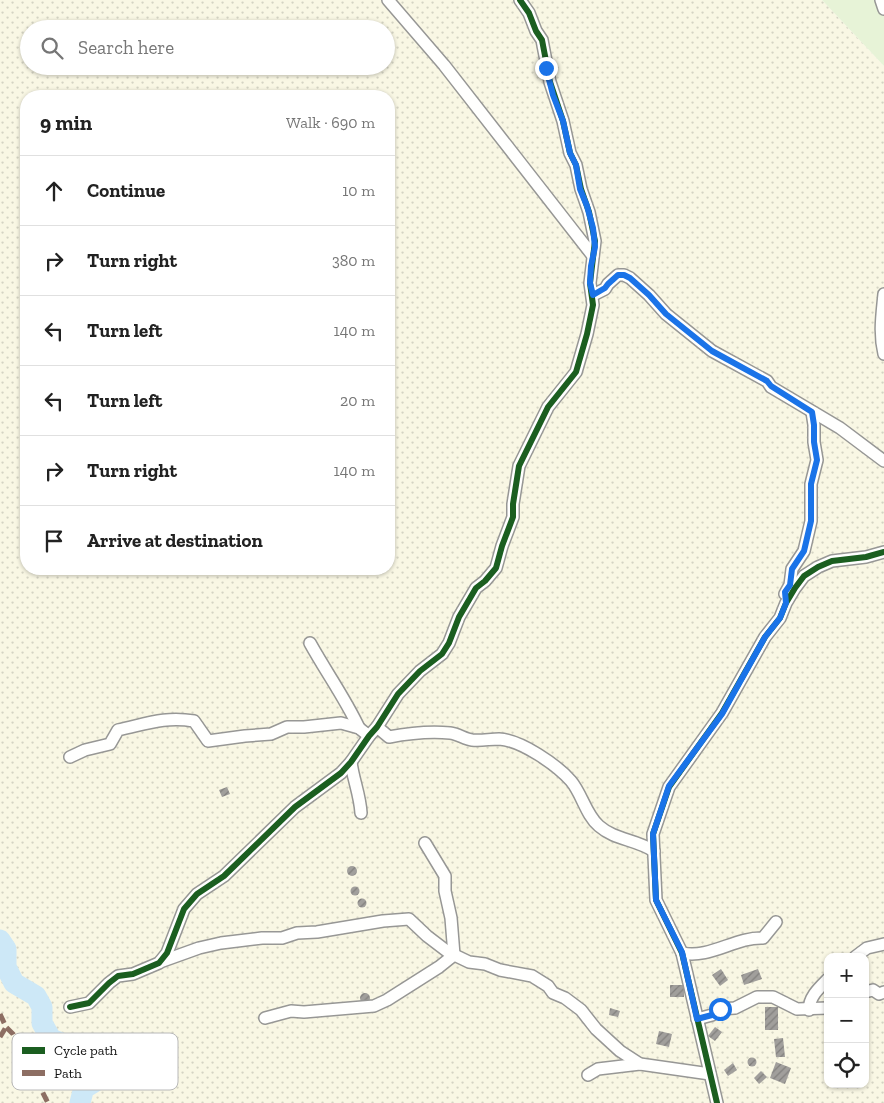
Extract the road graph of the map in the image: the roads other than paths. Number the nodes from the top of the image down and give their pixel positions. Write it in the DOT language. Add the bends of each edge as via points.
graph roads {
  1 [pos="388,0"];
  2 [pos="520,0"];
  3 [pos="882,0"];
  4 [pos="884,9"];
  5 [pos="593,256"];
  6 [pos="884,294"];
  7 [pos="593,295"];
  8 [pos="884,354"];
  9 [pos="812,412"];
  10 [pos="884,461"];
  11 [pos="884,552"];
  12 [pos="786,603"];
  13 [pos="310,643"];
  14 [pos="378,726"];
  15 [pos="359,728"];
  16 [pos="369,736"];
  17 [pos="70,757"];
  18 [pos="351,762"];
  19 [pos="361,813"];
  20 [pos="425,843"];
  21 [pos="654,851"];
  22 [pos="776,922"];
  23 [pos="884,944"];
  24 [pos="682,952"];
  25 [pos="860,953"];
  26 [pos="454,955"];
  27 [pos="159,963"];
  28 [pos="824,982"];
  29 [pos="869,991"];
  30 [pos="882,995"];
  31 [pos="70,1007"];
  32 [pos="824,1008"];
  33 [pos="809,1010"];
  34 [pos="265,1018"];
  35 [pos="697,1019"];
  36 [pos="640,1064"];
  37 [pos="710,1074"];
  38 [pos="588,1075"];
  39 [pos="717,1103"];
  1 -- 5 [label="street" via="444,65"];
  2 -- 5 [label="street" via="542,40 550,82 593,228"];
  3 -- 4 [label="street"];
  5 -- 7 [label="street" via="590,283"];
  6 -- 8 [label="street" via="881,317"];
  7 -- 9 [label="street" via="618,275 624,275 712,351 767,381"];
  7 -- 14 [label="street" via="589,327 576,372 548,407 519,466 513,517 496,568 476,588 442,654 404,687"];
  9 -- 10 [label="street" via="862,442"];
  9 -- 12 [label="street" via="817,460 811,484 811,515 804,551 792,569 790,585 785,592"];
  11 -- 12 [label="street" via="832,561 818,567 804,576"];
  12 -- 21 [label="street" via="722,714 669,786 653,834"];
  13 -- 15 [label="street" via="343,695"];
  14 -- 16 [label="street"];
  14 -- 21 [label="street" via="389,737 418,732 452,733 471,740 501,739 531,750 571,781 591,820 607,833"];
  15 -- 16 [label="street"];
  15 -- 17 [label="street" via="342,723 287,726 270,734 208,741 194,721 176,718 156,720 118,730 110,744"];
  16 -- 18 [label="street"];
  18 -- 19 [label="street"];
  18 -- 27 [label="street" via="295,807 224,876 197,894 184,909 168,952"];
  20 -- 26 [label="street" via="445,876"];
  21 -- 24 [label="street" via="656,900"];
  22 -- 24 [label="street" via="763,938 743,940 695,955"];
  23 -- 25 [label="street"];
  24 -- 35 [label="street"];
  26 -- 27 [label="street" via="409,920 402,920 297,933 282,938 221,943"];
  26 -- 34 [label="street" via="374,1006 291,1011"];
  26 -- 36 [label="street" via="469,962 532,976 581,1010 620,1051"];
  27 -- 31 [label="street" via="133,974 118,976 88,1003"];
  28 -- 33 [label="street" via="809,1003"];
  29 -- 30 [label="street"];
  32 -- 33 [label="street"];
  33 -- 35 [label="street" via="797,1010 773,997 757,997 735,1008 720,1009"];
  35 -- 37 [label="street"];
  36 -- 37 [label="street"];
  36 -- 38 [label="street" via="598,1069"];
  37 -- 39 [label="street"];
}
